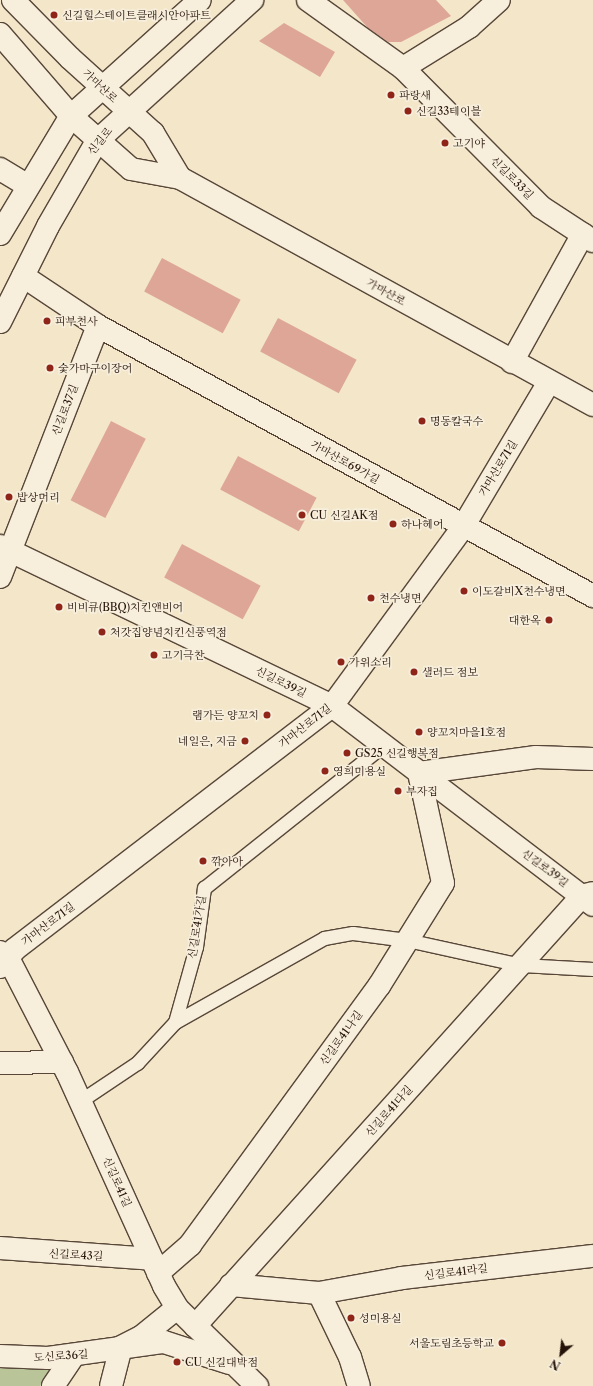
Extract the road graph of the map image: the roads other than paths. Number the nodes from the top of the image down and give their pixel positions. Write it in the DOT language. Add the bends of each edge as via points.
graph roads {
  1 [pos="13,0"];
  2 [pos="200,0"];
  3 [pos="252,0"];
  4 [pos="308,0"];
  5 [pos="499,0"];
  6 [pos="0,34"];
  7 [pos="403,68"];
  8 [pos="101,86"];
  9 [pos="126,111"];
  10 [pos="71,116"];
  11 [pos="97,141"];
  12 [pos="0,169"];
  13 [pos="180,178"];
  14 [pos="27,185"];
  15 [pos="0,234"];
  16 [pos="588,238"];
  17 [pos="24,276"];
  18 [pos="0,322"];
  19 [pos="98,326"];
  20 [pos="512,362"];
  21 [pos="549,382"];
  22 [pos="593,405"];
  23 [pos="463,527"];
  24 [pos="5,549"];
  25 [pos="0,577"];
  26 [pos="593,596"];
  27 [pos="332,706"];
  28 [pos="384,745"];
  29 [pos="593,759"];
  30 [pos="419,773"];
  31 [pos="589,898"];
  32 [pos="408,940"];
  33 [pos="2,958"];
  34 [pos="521,965"];
  35 [pos="593,970"];
  36 [pos="175,1022"];
  37 [pos="62,1062"];
  38 [pos="0,1063"];
  39 [pos="80,1101"];
  40 [pos="0,1248"];
  41 [pos="593,1256"];
  42 [pos="155,1266"];
  43 [pos="232,1285"];
  44 [pos="319,1293"];
  45 [pos="177,1308"];
  46 [pos="195,1326"];
  47 [pos="121,1347"];
  48 [pos="74,1355"];
  49 [pos="0,1356"];
  50 [pos="234,1364"];
  51 [pos="54,1386"];
  52 [pos="111,1386"];
  53 [pos="257,1386"];
  54 [pos="359,1386"];
  1 -- 8 [label="street, 가마산로"];
  2 -- 8 [label="street"];
  3 -- 9 [label="street, 신길로"];
  4 -- 7 [label="street, 신길로33길"];
  5 -- 7 [label="street" via="469,27"];
  6 -- 10 [label="street, 가마산로"];
  7 -- 16 [label="street, 신길로33길" via="541,207"];
  8 -- 9 [label="street, 가마산로"];
  8 -- 10 [label="street"];
  9 -- 11 [label="street, 신길로"];
  9 -- 13 [label="street, 가마산로" via="153,133"];
  10 -- 11 [label="street, 가마산로"];
  10 -- 14 [label="street"];
  11 -- 13 [label="street, 가마산로" via="131,169"];
  11 -- 17 [label="street, 신길로" via="76,173"];
  12 -- 14 [label="street"];
  13 -- 20 [label="street, 가마산로"];
  14 -- 15 [label="street"];
  16 -- 20 [label="street"];
  17 -- 18 [label="street, 신길로"];
  17 -- 19 [label="street"];
  19 -- 23 [label="street, 가마산로69가길"];
  19 -- 24 [label="street, 신길로37길"];
  20 -- 21 [label="street, 가마산로"];
  21 -- 22 [label="street, 가마산로"];
  21 -- 23 [label="street, 가마산로71길"];
  23 -- 26 [label="street, 가마산로69가길"];
  23 -- 27 [label="street, 가마산로71길"];
  24 -- 25 [label="street, 신길로37길"];
  24 -- 27 [label="street, 신길로39길"];
  27 -- 28 [label="street, 신길로39길"];
  27 -- 33 [label="street, 가마산로71길"];
  28 -- 30 [label="street, 신길로39길"];
  28 -- 36 [label="lane, 신길로41가길" via="204,888 196,947"];
  29 -- 30 [label="street" via="536,757"];
  30 -- 31 [label="street, 신길로39길"];
  30 -- 32 [label="street, 신길로41나길" via="443,883"];
  31 -- 34 [label="street, 신길로41다길"];
  32 -- 34 [label="lane"];
  32 -- 36 [label="lane" via="353,933 324,938"];
  32 -- 42 [label="street, 신길로41나길" via="378,986 190,1244"];
  33 -- 37 [label="street, 신길로41길"];
  34 -- 35 [label="lane"];
  34 -- 43 [label="street, 신길로41다길"];
  36 -- 39 [label="lane, 신길로41가길" via="137,1063"];
  37 -- 38 [label="street"];
  37 -- 39 [label="street, 신길로41길"];
  39 -- 42 [label="street, 신길로41길"];
  40 -- 42 [label="street, 신길로43길"];
  41 -- 44 [label="street, 신길로41라길" via="402,1278"];
  42 -- 45 [label="street, 신길로41길"];
  43 -- 44 [label="street, 신길로41라길"];
  43 -- 46 [label="street, 신길로41다길"];
  44 -- 54 [label="street" via="350,1357"];
  45 -- 46 [label="street, 신길로41길"];
  45 -- 47 [label="street, 도신로36길" via="141,1338"];
  46 -- 50 [label="street, 신길로41길"];
  47 -- 48 [label="street, 도신로36길" via="107,1352"];
  47 -- 50 [label="street, 도신로36길" via="164,1342"];
  47 -- 52 [label="street"];
  48 -- 49 [label="street, 도신로36길" via="25,1358"];
  48 -- 51 [label="street"];
  50 -- 53 [label="street, 신길로41길"];
}
